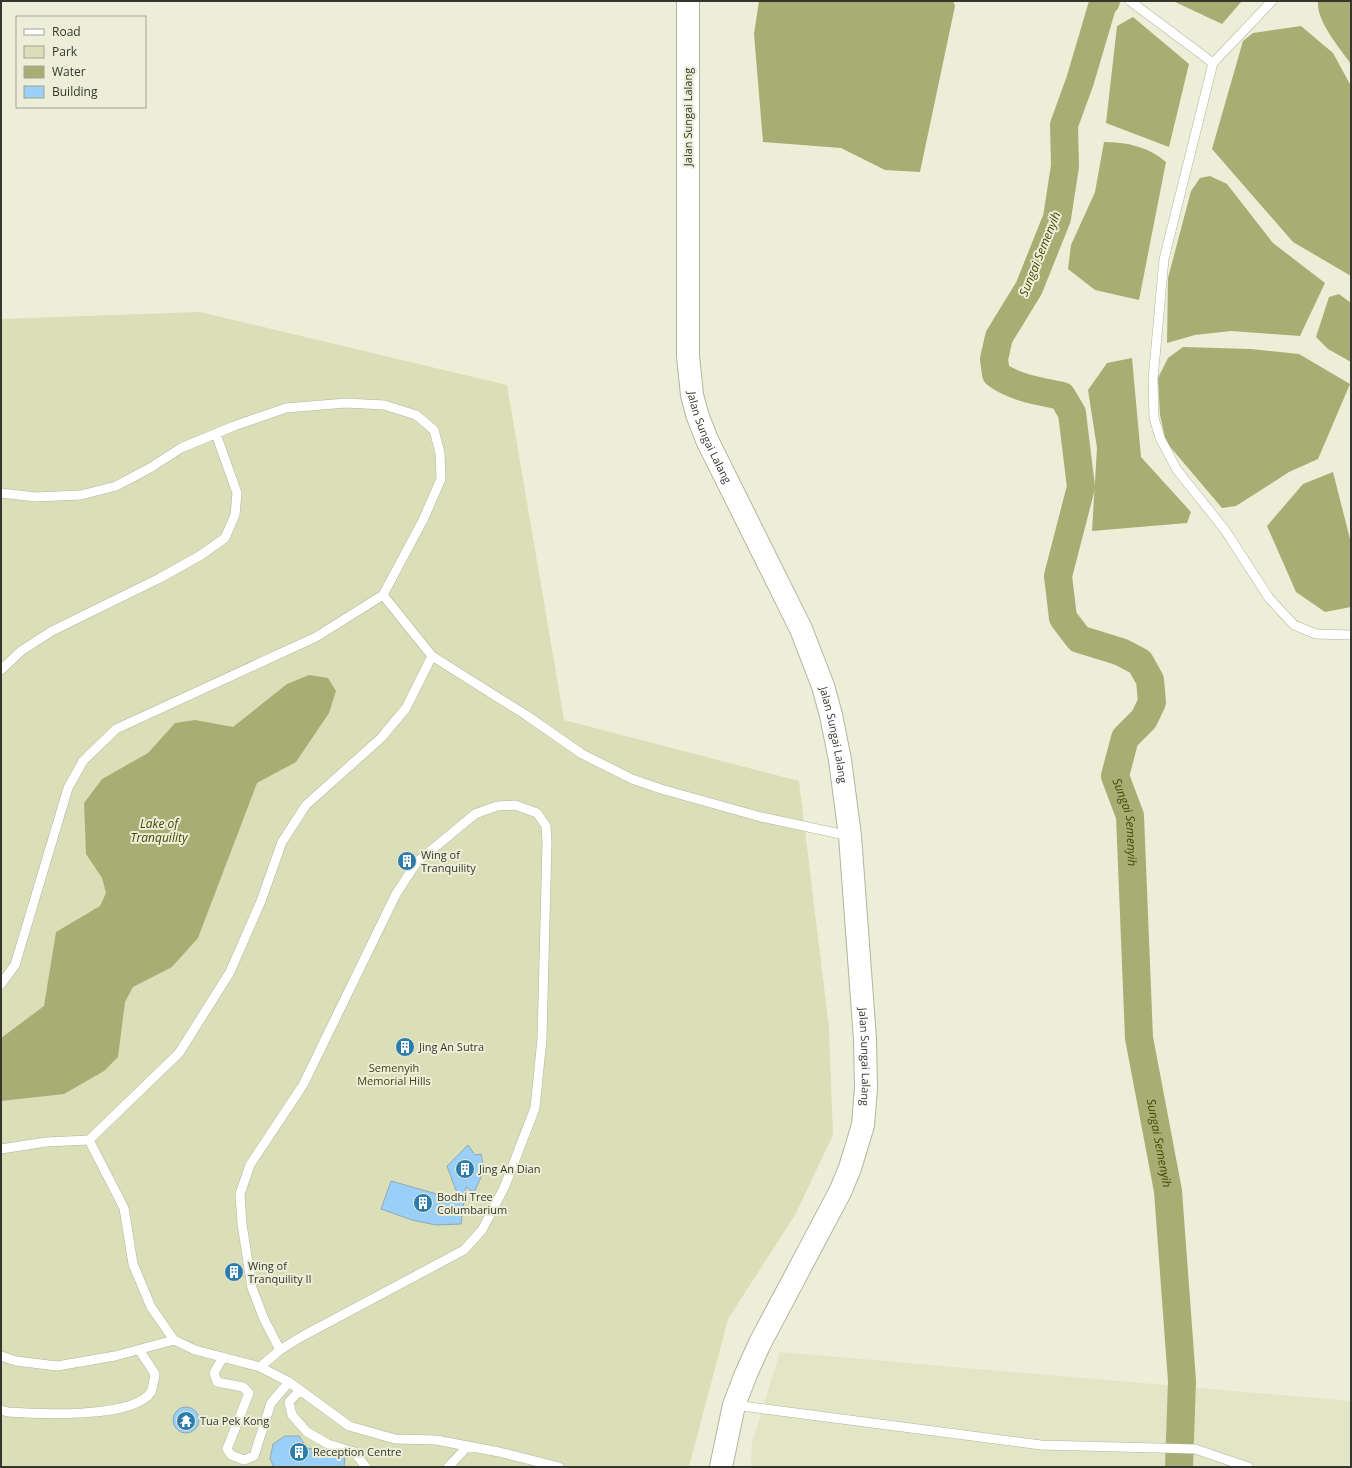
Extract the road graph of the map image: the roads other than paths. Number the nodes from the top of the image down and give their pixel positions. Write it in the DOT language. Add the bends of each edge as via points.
graph roads {
  1 [pos="688,1"];
  2 [pos="1130,1"];
  3 [pos="1272,1"];
  4 [pos="1213,63"];
  5 [pos="216,434"];
  6 [pos="1,494"];
  7 [pos="383,596"];
  8 [pos="1351,635"];
  9 [pos="432,656"];
  10 [pos="1,670"];
  11 [pos="850,836"];
  12 [pos="1,984"];
  13 [pos="89,1140"];
  14 [pos="1,1149"];
  15 [pos="174,1340"];
  16 [pos="280,1350"];
  17 [pos="140,1351"];
  18 [pos="1,1356"];
  19 [pos="223,1357"];
  20 [pos="260,1367"];
  21 [pos="289,1382"];
  22 [pos="300,1390"];
  23 [pos="734,1405"];
  24 [pos="1,1410"];
  25 [pos="468,1446"];
  26 [pos="366,1467"];
  27 [pos="448,1467"];
  28 [pos="558,1467"];
  29 [pos="721,1467"];
  30 [pos="1248,1467"];
  1 -- 11 [label="street, Jalan Sungai Lalang" via="688,356 692,395 707,440 801,629 823,686 840,760"];
  2 -- 4 [label="lane"];
  3 -- 4 [label="lane"];
  4 -- 8 [label="lane" via="1164,259 1153,379 1154,418 1160,438 1177,470 1225,530 1269,598 1294,625 1316,634"];
  5 -- 6 [label="lane" via="181,448 116,486 81,494 36,498"];
  5 -- 7 [label="lane" via="286,408 346,402 384,405 416,415 434,430 440,453 441,479 423,520"];
  5 -- 10 [label="lane" via="237,493 235,515 225,538 160,578 52,631 21,651"];
  7 -- 9 [label="lane"];
  7 -- 12 [label="lane" via="316,637 116,729 83,762 68,788 15,965"];
  9 -- 11 [label="lane" via="521,711 582,754 632,779 761,817"];
  9 -- 13 [label="lane" via="406,708 381,738 306,805 282,842 261,901 230,972 179,1053"];
  11 -- 23 [label="street, Jalan Sungai Lalang" via="865,1039 866,1088 863,1125 840,1192 760,1343"];
  13 -- 14 [label="lane" via="46,1142"];
  13 -- 15 [label="lane" via="124,1208 133,1264 148,1300"];
  15 -- 17 [label="lane"];
  15 -- 19 [label="lane" via="196,1350"];
  16 -- 16 [label="lane" via="464,1250 482,1230 504,1188 535,1108 542,1038 547,842 546,826 537,813 515,805 497,806 475,814 417,862 396,894 304,1085 250,1165 240,1194 252,1288"];
  16 -- 20 [label="lane"];
  17 -- 18 [label="lane" via="57,1366 16,1361"];
  17 -- 24 [label="lane" via="155,1374 150,1392 138,1402 112,1410 49,1415"];
  19 -- 20 [label="lane"];
  19 -- 21 [label="lane" via="214,1374 217,1382 243,1388 249,1393 227,1449 231,1455 244,1460 254,1456 271,1403"];
  20 -- 21 [label="lane"];
  21 -- 22 [label="lane"];
  22 -- 25 [label="lane" via="349,1426 395,1439 436,1440"];
  22 -- 26 [label="lane" via="289,1402 292,1415 302,1427 328,1444 354,1452"];
  23 -- 29 [label="street, Jalan Sungai Lalang"];
  23 -- 30 [label="lane" via="1041,1445 1194,1450"];
  25 -- 27 [label="lane"];
  25 -- 28 [label="lane"];
}
